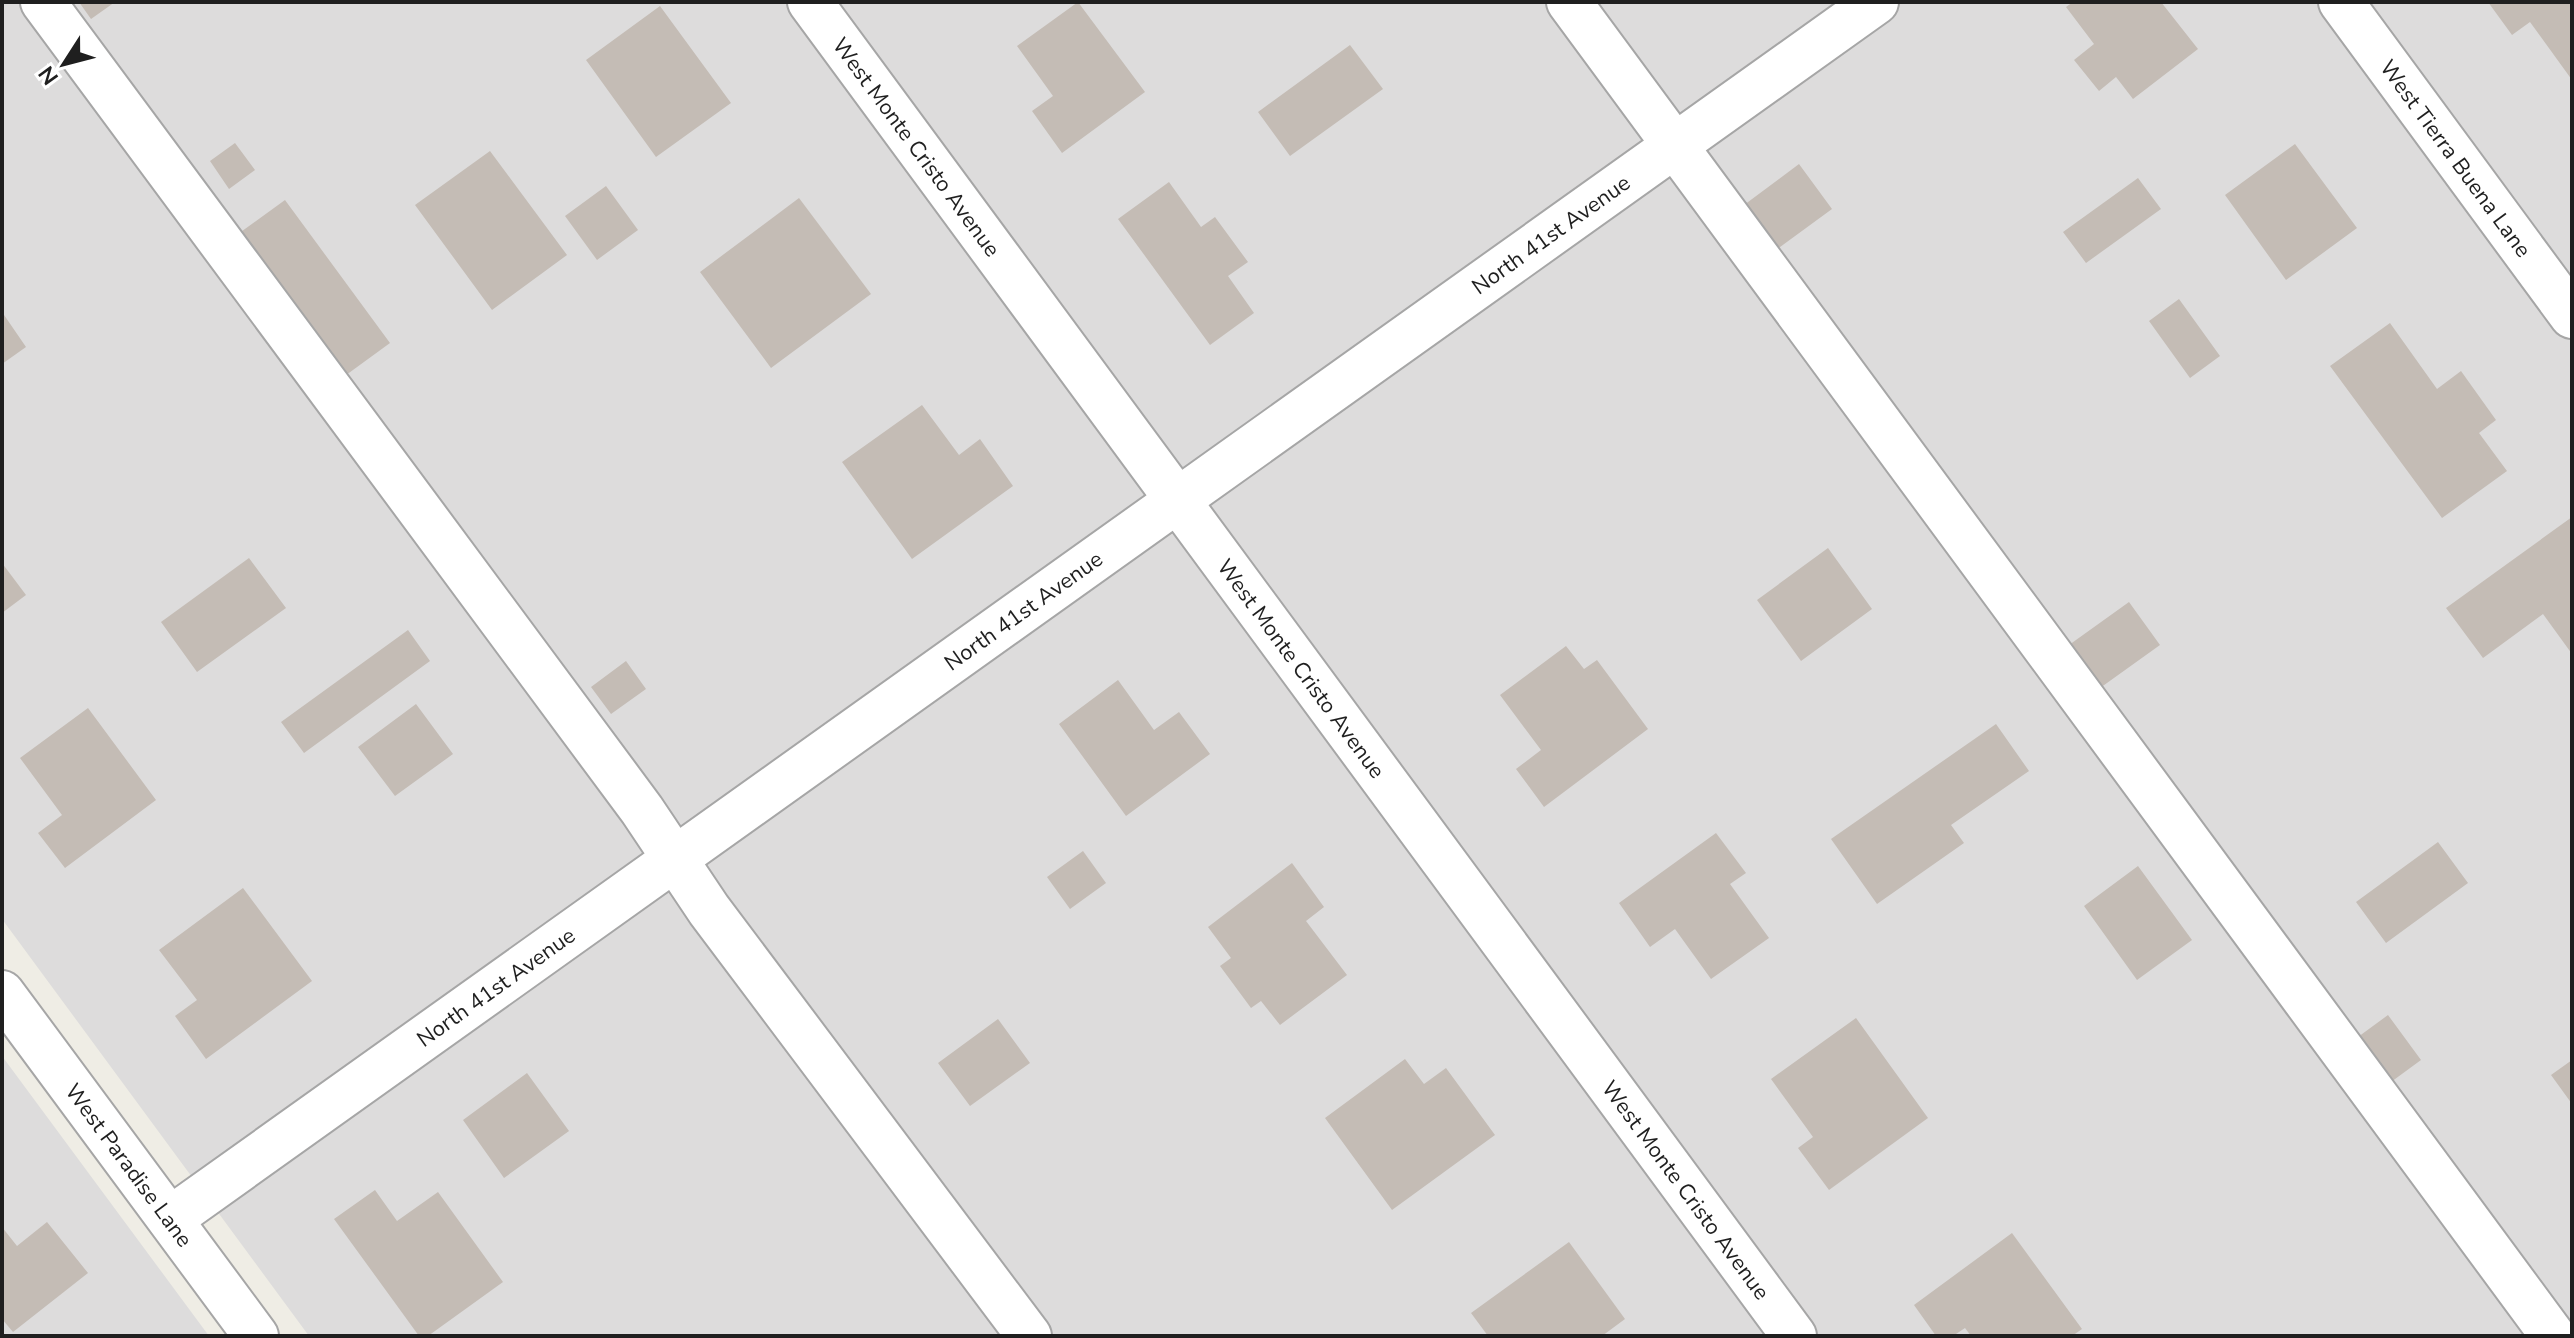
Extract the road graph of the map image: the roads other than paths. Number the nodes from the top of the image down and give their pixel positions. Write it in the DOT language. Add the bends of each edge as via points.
graph roads {
  1 [pos="43,2"];
  2 [pos="810,2"];
  3 [pos="1569,2"];
  4 [pos="1876,2"];
  5 [pos="2341,2"];
  6 [pos="1675,145"];
  7 [pos="2572,316"];
  8 [pos="1179,500"];
  9 [pos="675,859"];
  10 [pos="2,993"];
  11 [pos="16,1040"];
  12 [pos="170,1219"];
  13 [pos="256,1336"];
  14 [pos="1029,1336"];
  15 [pos="1794,1336"];
  16 [pos="2553,1336"];
  1 -- 9 [label="street"];
  2 -- 8 [label="street, West Monte Cristo Avenue"];
  3 -- 6 [label="street"];
  4 -- 6 [label="street, North 41st Avenue"];
  5 -- 7 [label="street, West Tierra Buena Lane"];
  6 -- 8 [label="street, North 41st Avenue"];
  6 -- 16 [label="street"];
  8 -- 9 [label="street, North 41st Avenue"];
  8 -- 15 [label="street, West Monte Cristo Avenue"];
  9 -- 12 [label="street, North 41st Avenue"];
  9 -- 14 [label="street"];
  10 -- 11 [label="street, West Paradise Lane"];
  11 -- 12 [label="street, West Paradise Lane"];
  12 -- 13 [label="street, West Paradise Lane"];
}
